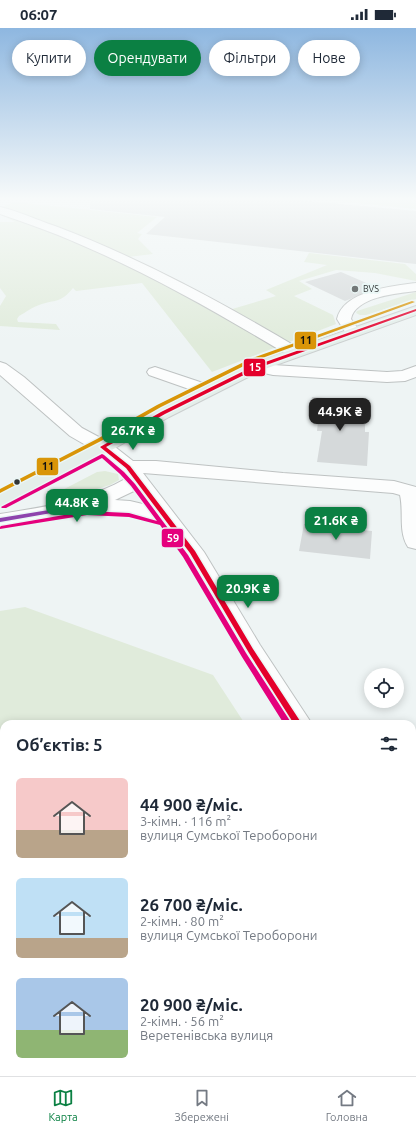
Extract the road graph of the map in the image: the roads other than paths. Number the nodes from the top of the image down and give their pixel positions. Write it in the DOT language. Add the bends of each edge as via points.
graph roads {
  1 [pos="96,247"];
  2 [pos="416,287"];
  3 [pos="416,310"];
  4 [pos="352,332"];
  5 [pos="294,352"];
  6 [pos="0,367"];
  7 [pos="256,367"];
  8 [pos="416,371"];
  9 [pos="156,372"];
  10 [pos="18,380"];
  11 [pos="0,383"];
  12 [pos="206,390"];
  13 [pos="103,447"];
  14 [pos="133,473"];
  15 [pos="0,500"];
  16 [pos="87,505"];
  17 [pos="166,516"];
  18 [pos="0,520"];
  19 [pos="416,542"];
  20 [pos="295,720"];
  1 -- 5 [label="street" via="230,314"];
  2 -- 4 [label="street" via="357,301 345,312 344,319"];
  3 -- 4 [label="main road"];
  4 -- 5 [label="main road"];
  5 -- 7 [label="main road"];
  6 -- 10 [label="street"];
  7 -- 8 [label="street" via="387,377 405,376"];
  7 -- 12 [label="main road"];
  9 -- 12 [label="street"];
  10 -- 11 [label="street"];
  10 -- 13 [label="street" via="76,432"];
  12 -- 13 [label="main road"];
  13 -- 14 [label="street"];
  13 -- 15 [label="main road"];
  14 -- 16 [label="street" via="120,492"];
  14 -- 17 [label="street"];
  14 -- 19 [label="street" via="156,467 394,487 409,491"];
  16 -- 17 [label="street" via="130,507"];
  16 -- 18 [label="street"];
  17 -- 20 [label="street" via="193,552 251,651"];
}
